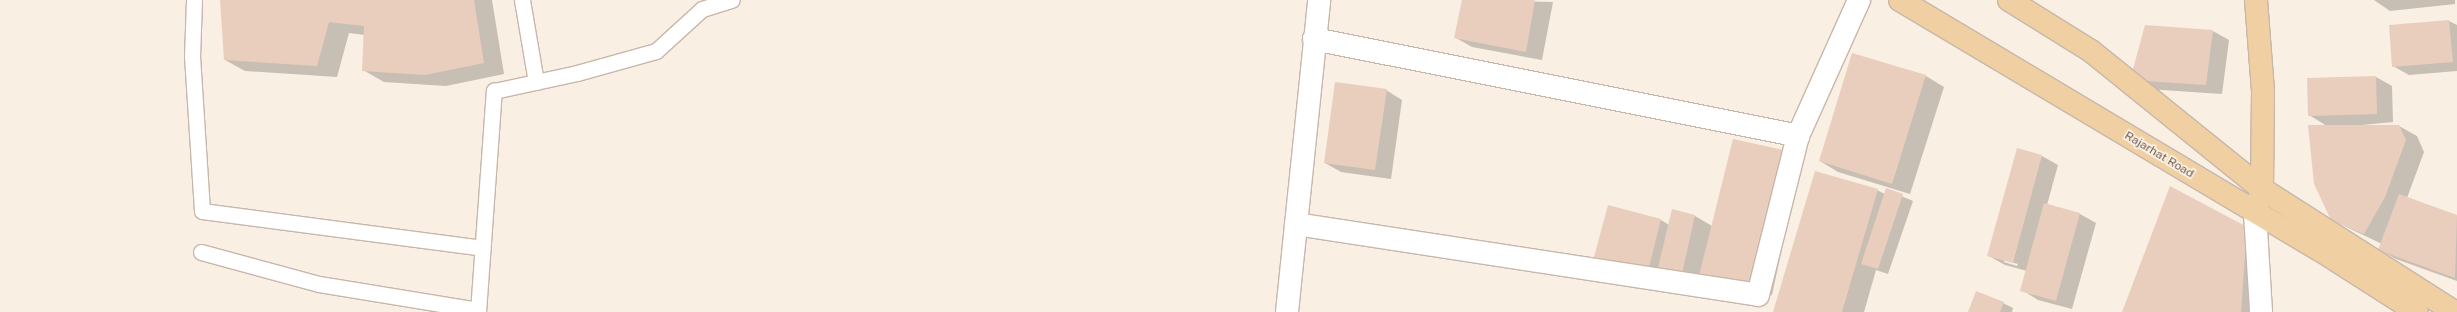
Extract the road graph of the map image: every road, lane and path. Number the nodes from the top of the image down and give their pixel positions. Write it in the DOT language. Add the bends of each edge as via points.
graph roads {
  1 [pos="194,0"];
  2 [pos="522,0"];
  3 [pos="732,0"];
  4 [pos="1319,0"];
  5 [pos="1859,0"];
  6 [pos="1900,0"];
  7 [pos="2009,0"];
  8 [pos="2256,0"];
  9 [pos="1314,39"];
  10 [pos="536,82"];
  11 [pos="1798,136"];
  12 [pos="2262,189"];
  13 [pos="2255,212"];
  14 [pos="1296,224"];
  15 [pos="483,248"];
  16 [pos="201,252"];
  17 [pos="478,311"];
  18 [pos="1287,312"];
  19 [pos="2261,312"];
  20 [pos="2417,312"];
  21 [pos="2454,312"];
  1 -- 15 [label="lane" via="192,56 202,211"];
  2 -- 10 [label="lane"];
  3 -- 10 [label="lane" via="702,9 656,51"];
  4 -- 9 [label="street"];
  5 -- 11 [label="street"];
  6 -- 13 [label="main road, Rajarhat Road"];
  7 -- 12 [label="main road" via="2091,51"];
  8 -- 12 [label="main road" via="2263,92"];
  9 -- 11 [label="street"];
  9 -- 14 [label="street"];
  10 -- 15 [label="lane" via="494,91"];
  11 -- 14 [label="street" via="1758,295"];
  12 -- 13 [label="main road"];
  12 -- 21 [label="main road"];
  13 -- 19 [label="street"];
  13 -- 20 [label="main road, Rajarhat Road"];
  14 -- 18 [label="street"];
  15 -- 17 [label="lane"];
  16 -- 17 [label="lane" via="319,284"];
}
